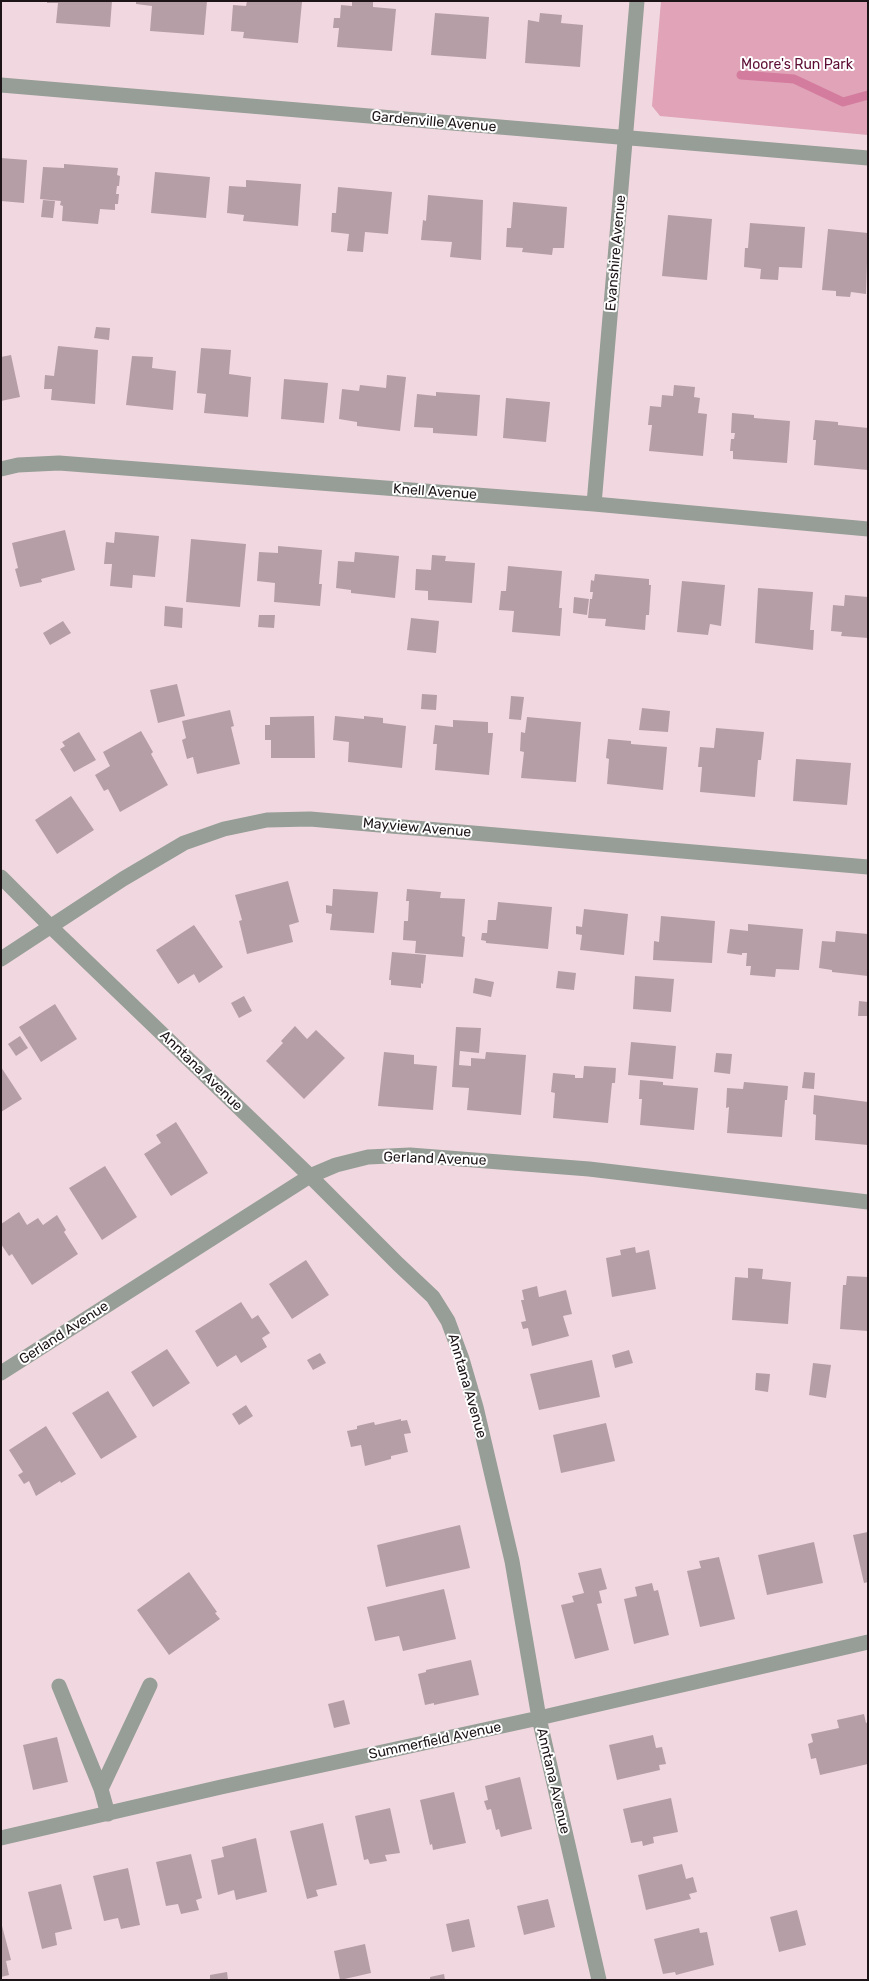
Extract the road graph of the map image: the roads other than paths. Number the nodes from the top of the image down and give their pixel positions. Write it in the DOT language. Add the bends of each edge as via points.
graph roads {
  1 [pos="637,1"];
  2 [pos="1,85"];
  3 [pos="626,138"];
  4 [pos="868,158"];
  5 [pos="1,469"];
  6 [pos="594,504"];
  7 [pos="868,529"];
  8 [pos="868,867"];
  9 [pos="1,877"];
  10 [pos="51,927"];
  11 [pos="1,959"];
  12 [pos="310,1176"];
  13 [pos="868,1202"];
  14 [pos="1,1374"];
  15 [pos="868,1642"];
  16 [pos="150,1685"];
  17 [pos="59,1686"];
  18 [pos="539,1718"];
  19 [pos="101,1789"];
  20 [pos="108,1814"];
  21 [pos="1,1838"];
  22 [pos="599,1980"];
  1 -- 3 [label="street, Evanshire Avenue"];
  2 -- 3 [label="street, Gardenville Avenue"];
  3 -- 4 [label="street, Gardenville Avenue"];
  3 -- 6 [label="street, Evanshire Avenue"];
  5 -- 6 [label="street, Knell Avenue" via="18,465 59,464"];
  6 -- 7 [label="street, Knell Avenue"];
  8 -- 10 [label="street, Mayview Avenue" via="310,819 267,820 224,829 184,843"];
  9 -- 10 [label="street, Anntana Avenue"];
  10 -- 11 [label="street, Mayview Avenue"];
  10 -- 12 [label="street, Anntana Avenue"];
  12 -- 13 [label="street, Gerland Avenue" via="368,1157 410,1155 590,1169"];
  12 -- 14 [label="street, Gerland Avenue"];
  12 -- 18 [label="street, Anntana Avenue" via="433,1297 448,1321 476,1407 512,1561"];
  15 -- 18 [label="street, Summerfield Avenue"];
  16 -- 19 [label="street"];
  17 -- 19 [label="street"];
  18 -- 20 [label="street, Summerfield Avenue"];
  18 -- 22 [label="street, Anntana Avenue"];
  19 -- 20 [label="street"];
  20 -- 21 [label="street, Summerfield Avenue"];
}
